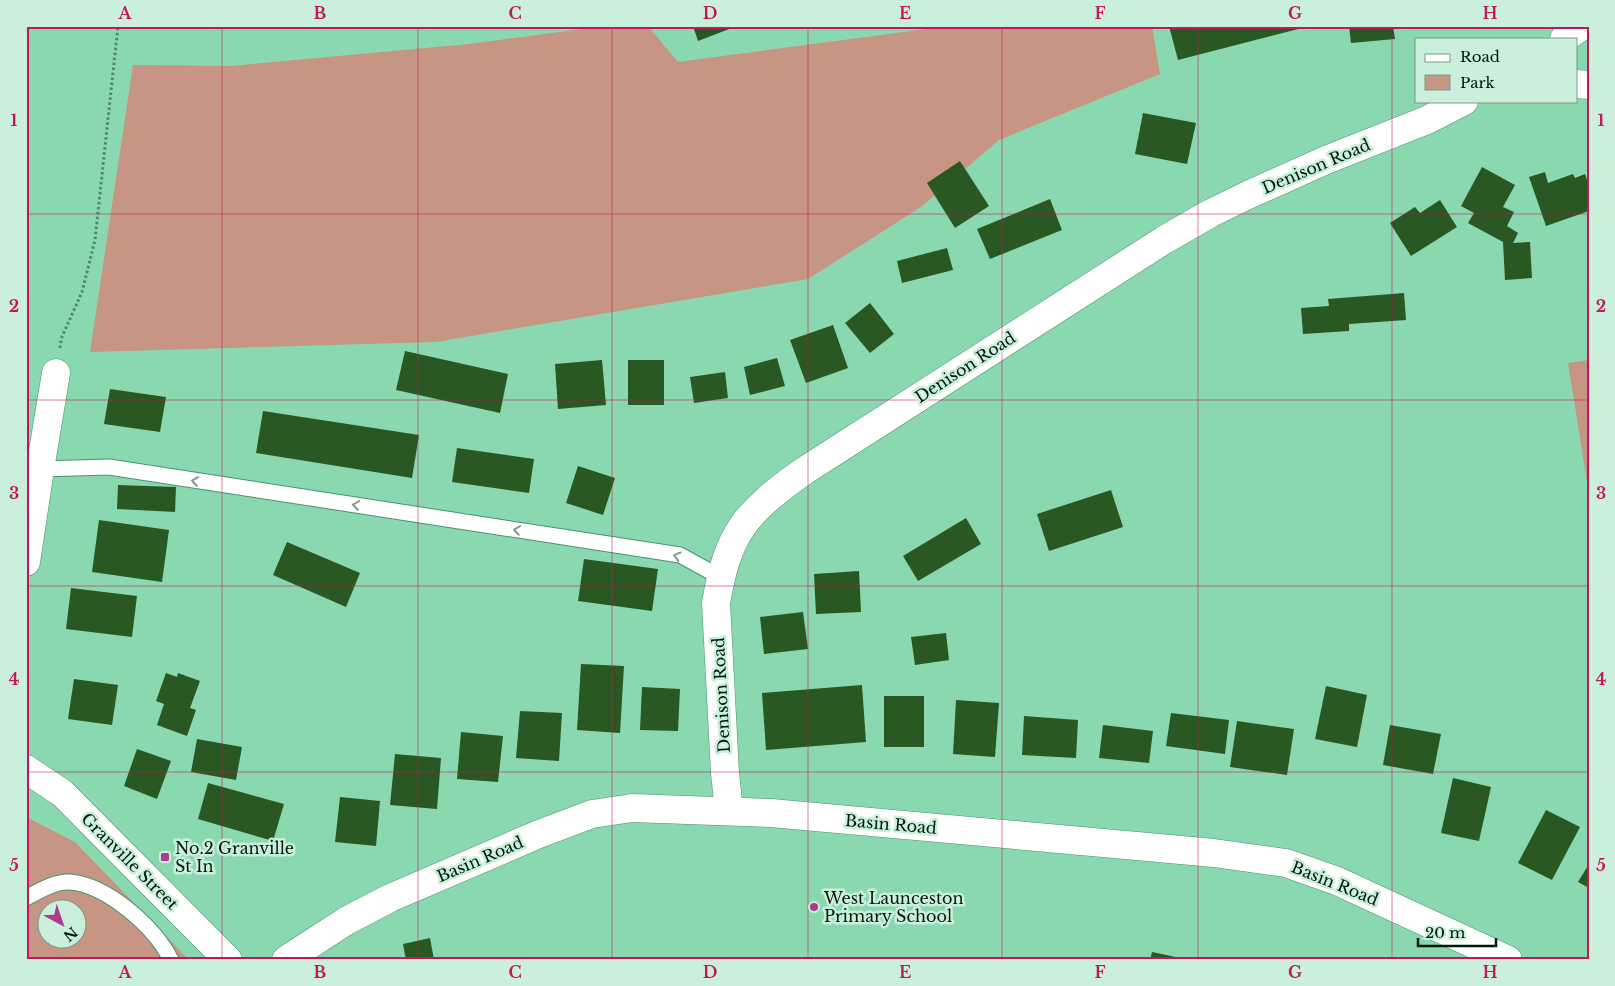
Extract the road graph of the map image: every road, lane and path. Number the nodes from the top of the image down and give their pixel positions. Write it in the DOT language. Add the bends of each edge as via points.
graph roads {
  1 [pos="118,26"];
  2 [pos="1582,26"];
  3 [pos="1565,38"];
  4 [pos="1462,102"];
  5 [pos="56,373"];
  6 [pos="40,469"];
  7 [pos="29,521"];
  8 [pos="26,562"];
  9 [pos="720,577"];
  10 [pos="26,769"];
  11 [pos="729,811"];
  12 [pos="26,898"];
  13 [pos="171,960"];
  14 [pos="228,960"];
  15 [pos="286,960"];
  16 [pos="1508,960"];
  1 -- 5 [label="path" via="95,240 82,292 61,339"];
  2 -- 3 [label="street"];
  4 -- 9 [label="street, Denison Road" via="1427,120 1326,160 1212,213 1164,240 775,491 738,531 727,552"];
  5 -- 6 [label="street"];
  6 -- 7 [label="street"];
  9 -- 6 [label="lane, one-way" via="680,555 109,467"];
  7 -- 8 [label="street"];
  9 -- 11 [label="street, Denison Road" via="716,603 717,639"];
  10 -- 14 [label="street, Granville Street" via="62,793"];
  11 -- 15 [label="street, Basin Road" via="632,808 592,814 390,898 346,921"];
  11 -- 16 [label="street, Basin Road" via="1214,853 1286,863 1337,881"];
  12 -- 13 [label="lane" via="45,887 68,882 88,886 120,903 155,936"];
}
